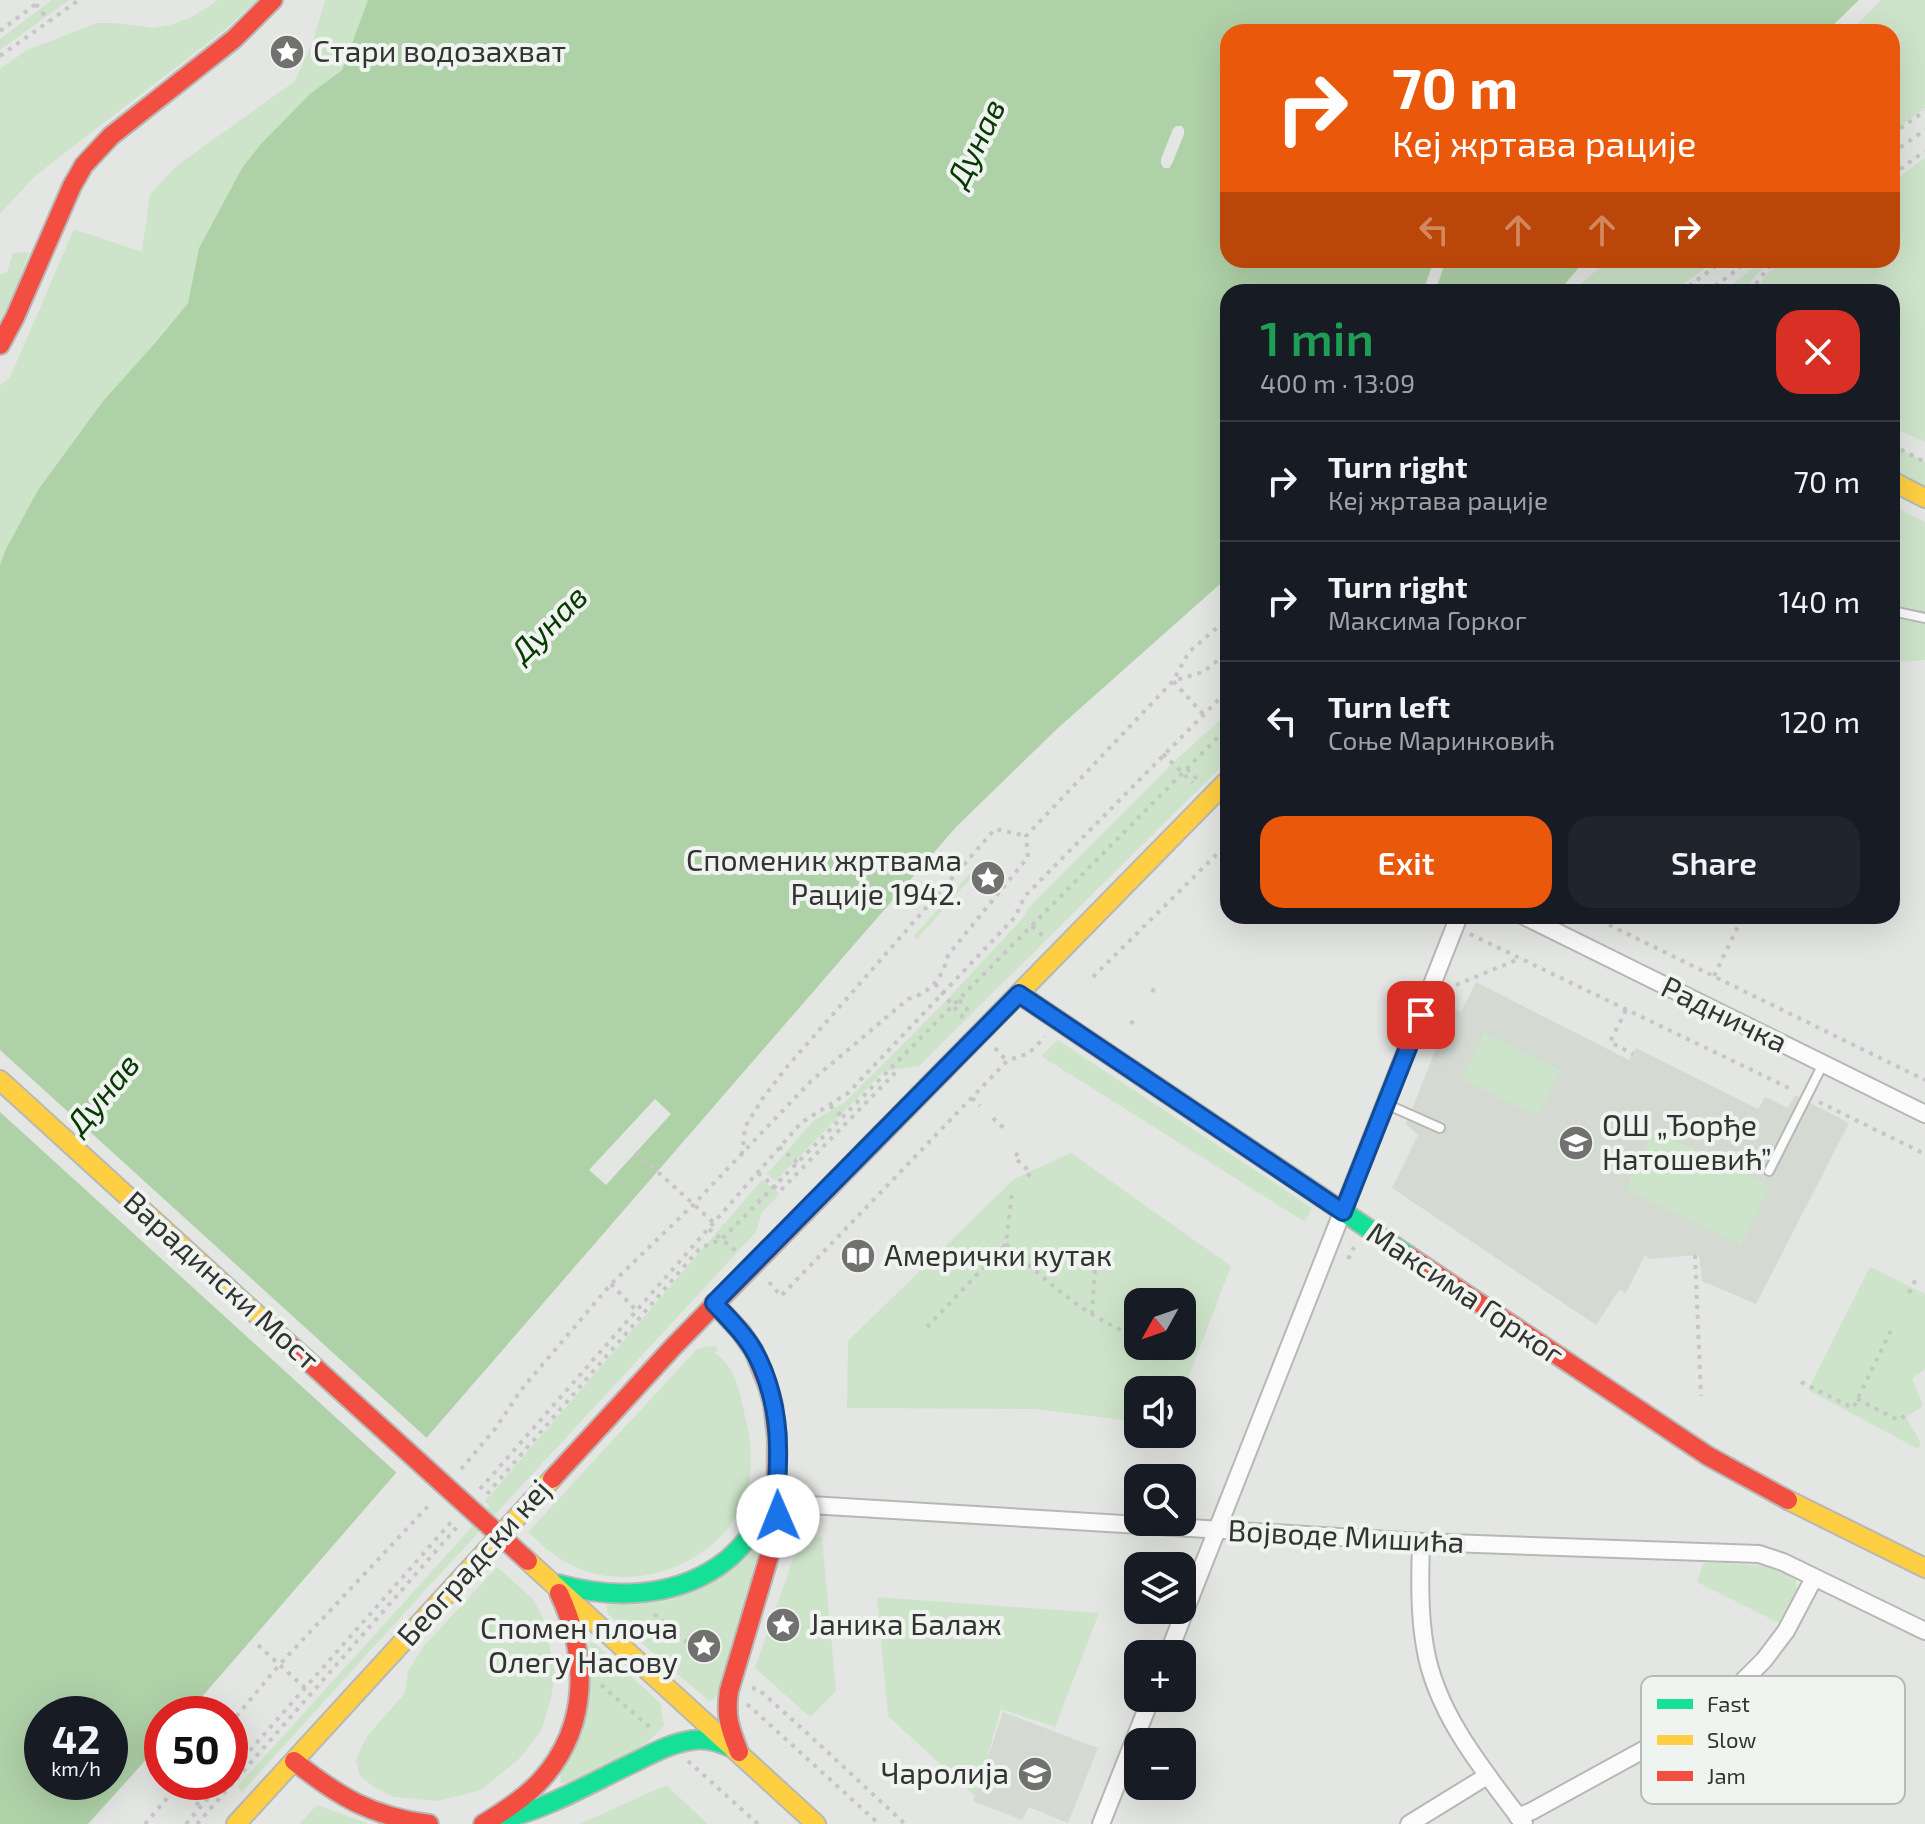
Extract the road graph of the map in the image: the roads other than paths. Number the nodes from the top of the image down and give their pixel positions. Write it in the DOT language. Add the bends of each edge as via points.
graph roads {
  1 [pos="273,0"];
  2 [pos="0,345"];
  3 [pos="1900,485"];
  4 [pos="1925,498"];
  5 [pos="1900,613"];
  6 [pos="1925,618"];
  7 [pos="1220,788"];
  8 [pos="1456,924"];
  9 [pos="1540,924"];
  10 [pos="1019,994"];
  11 [pos="1823,1064"];
  12 [pos="0,1080"];
  13 [pos="1386,1104"];
  14 [pos="1925,1114"];
  15 [pos="1440,1128"];
  16 [pos="1769,1171"];
  17 [pos="1343,1212"];
  18 [pos="714,1303"];
  19 [pos="777,1503"];
  20 [pos="1216,1531"];
  21 [pos="1421,1542"];
  22 [pos="1925,1568"];
  23 [pos="1814,1578"];
  24 [pos="553,1582"];
  25 [pos="1925,1631"];
  26 [pos="1173,1640"];
  27 [pos="1748,1676"];
  28 [pos="1145,1712"];
  29 [pos="739,1752"];
  30 [pos="1641,1752"];
  31 [pos="294,1761"];
  32 [pos="1487,1776"];
  33 [pos="1521,1820"];
  34 [pos="236,1824"];
  35 [pos="429,1824"];
  36 [pos="481,1824"];
  37 [pos="816,1824"];
  38 [pos="1101,1824"];
  39 [pos="1409,1824"];
  1 -- 2 [label="main road" via="234,39 111,136 84,165"];
  3 -- 4 [label="main road"];
  5 -- 6 [label="lane"];
  7 -- 10 [label="main road, Београдски кеј"];
  8 -- 13 [label="street"];
  9 -- 11 [label="street, Радничка"];
  10 -- 17 [label="main road, Максима Горког"];
  10 -- 18 [label="main road, Београдски кеј"];
  11 -- 14 [label="street, Радничка"];
  11 -- 16 [label="lane"];
  12 -- 24 [label="main road, Варадински Мост, bridge"];
  13 -- 15 [label="lane"];
  13 -- 17 [label="street"];
  17 -- 20 [label="street"];
  17 -- 22 [label="main road, Максима Горког" via="1708,1456"];
  18 -- 19 [label="main road" via="754,1349 770,1390 778,1432"];
  18 -- 31 [label="main road, Београдски кеј"];
  19 -- 20 [label="street, Војводе Мишића"];
  19 -- 24 [label="main road" via="728,1558 690,1582 670,1589 608,1594"];
  19 -- 29 [label="main road" via="776,1533 726,1709"];
  20 -- 21 [label="street, Војводе Мишића"];
  20 -- 26 [label="street"];
  21 -- 23 [label="street, Војводе Мишића" via="1759,1554"];
  21 -- 32 [label="street" via="1420,1604 1431,1673"];
  23 -- 25 [label="street"];
  23 -- 27 [label="street" via="1786,1631"];
  24 -- 29 [label="main road, Варадински Мост"];
  24 -- 36 [label="main road" via="577,1639 580,1676 570,1737 543,1778"];
  28 -- 38 [label="street"];
  29 -- 36 [label="main road" via="709,1740 684,1741 517,1816"];
  29 -- 37 [label="main road, Варадински Мост"];
  30 -- 33 [label="street"];
  31 -- 34 [label="main road, Београдски кеј"];
  31 -- 35 [label="main road" via="357,1805 387,1818"];
  32 -- 33 [label="street"];
  32 -- 39 [label="street"];
}
